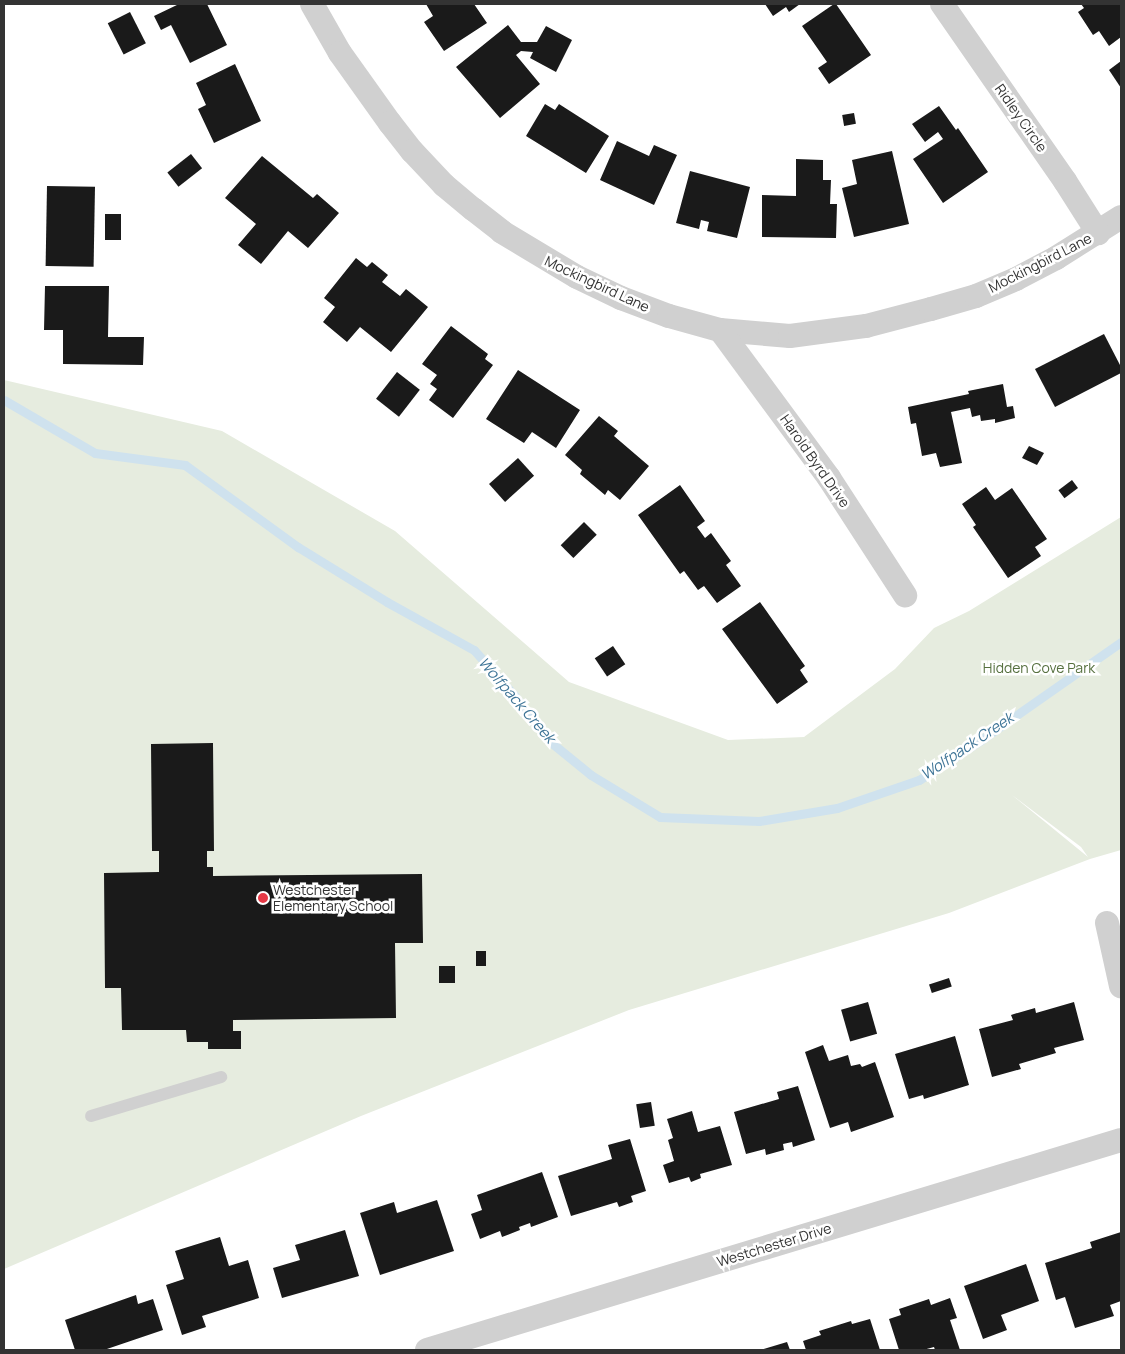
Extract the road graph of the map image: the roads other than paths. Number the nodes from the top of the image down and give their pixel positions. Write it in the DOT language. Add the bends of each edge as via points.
graph roads {
  1 [pos="312,4"];
  2 [pos="942,4"];
  3 [pos="1121,217"];
  4 [pos="1098,233"];
  5 [pos="720,330"];
  6 [pos="905,595"];
  7 [pos="1107,923"];
  8 [pos="1121,986"];
  9 [pos="221,1077"];
  10 [pos="91,1116"];
  11 [pos="1121,1140"];
  12 [pos="427,1350"];
  1 -- 5 [label="street, Mockingbird Lane" via="340,54 390,123 444,185 473,210 502,232 621,298"];
  2 -- 4 [label="street, Ridley Circle"];
  3 -- 4 [label="street, Mockingbird Lane"];
  4 -- 5 [label="street, Mockingbird Lane" via="1016,279 976,296 897,318 832,332 790,336"];
  5 -- 6 [label="street, Harold Byrd Drive" via="829,478"];
  7 -- 8 [label="street"];
  9 -- 10 [label="lane"];
  11 -- 12 [label="street, Westchester Drive"];
}
